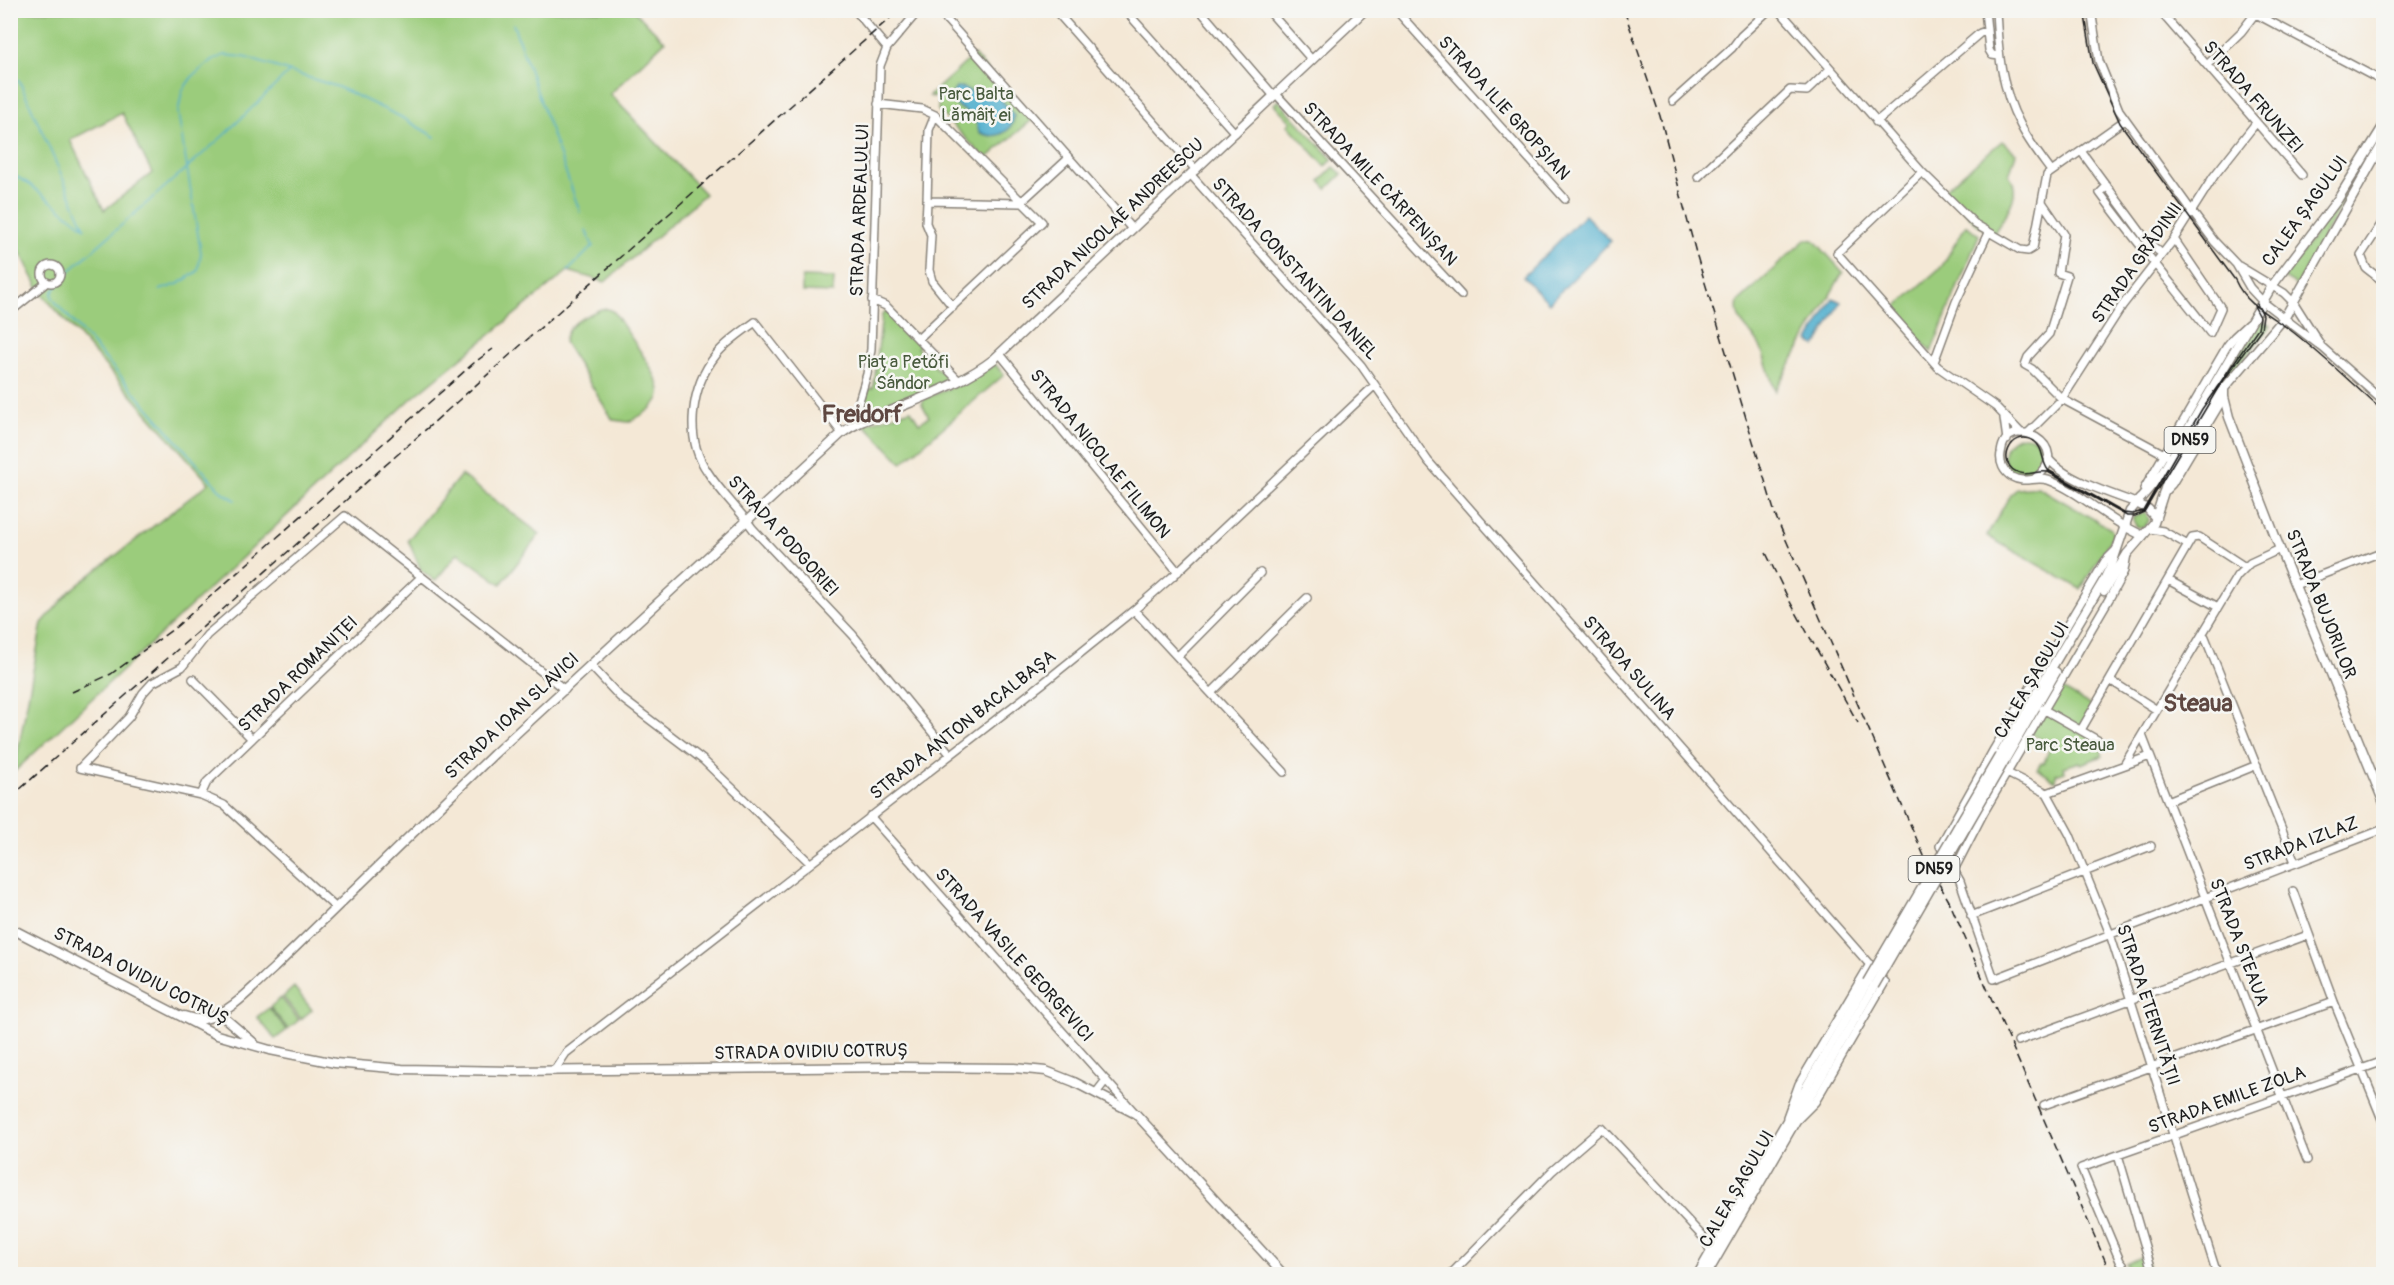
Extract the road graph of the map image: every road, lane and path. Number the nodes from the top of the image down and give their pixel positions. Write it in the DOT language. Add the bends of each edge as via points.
graph roads {
  1 [pos="855,10"];
  2 [pos="920,10"];
  3 [pos="938,10"];
  4 [pos="1055,10"];
  5 [pos="1125,10"];
  6 [pos="1200,10"];
  7 [pos="1268,10"];
  8 [pos="1365,10"];
  9 [pos="1396,10"];
  10 [pos="1769,10"];
  11 [pos="1985,10"];
  12 [pos="1995,10"];
  13 [pos="2091,10"];
  14 [pos="2159,10"];
  15 [pos="1782,11"];
  16 [pos="2257,12"];
  17 [pos="1986,31"];
  18 [pos="887,48"];
  19 [pos="1999,56"];
  20 [pos="1312,60"];
  21 [pos="2207,65"];
  22 [pos="1830,69"];
  23 [pos="2384,82"];
  24 [pos="1275,95"];
  25 [pos="1673,101"];
  26 [pos="878,104"];
  27 [pos="935,115"];
  28 [pos="1874,120"];
  29 [pos="2125,120"];
  30 [pos="2256,123"];
  31 [pos="2384,125"];
  32 [pos="1234,133"];
  33 [pos="2384,141"];
  34 [pos="2081,151"];
  35 [pos="1069,158"];
  36 [pos="2051,171"];
  37 [pos="1194,172"];
  38 [pos="1922,172"];
  39 [pos="2302,175"];
  40 [pos="1698,177"];
  41 [pos="2107,186"];
  42 [pos="1565,199"];
  43 [pos="927,201"];
  44 [pos="1023,201"];
  45 [pos="2042,202"];
  46 [pos="2192,211"];
  47 [pos="2384,220"];
  48 [pos="1132,229"];
  49 [pos="1988,233"];
  50 [pos="2174,239"];
  51 [pos="2162,254"];
  52 [pos="2156,263"];
  53 [pos="2236,264"];
  54 [pos="44,280"];
  55 [pos="2384,282"];
  56 [pos="2272,286"];
  57 [pos="1461,294"];
  58 [pos="872,300"];
  59 [pos="2263,302"];
  60 [pos="2294,303"];
  61 [pos="953,307"];
  62 [pos="10,312"];
  63 [pos="2285,317"];
  64 [pos="2251,322"];
  65 [pos="918,339"];
  66 [pos="2323,348"];
  67 [pos="1000,354"];
  68 [pos="1934,362"];
  69 [pos="958,380"];
  70 [pos="1375,385"];
  71 [pos="2224,392"];
  72 [pos="2062,399"];
  73 [pos="2384,402"];
  74 [pos="2217,408"];
  75 [pos="2003,416"];
  76 [pos="2229,417"];
  77 [pos="2043,421"];
  78 [pos="858,422"];
  79 [pos="842,433"];
  80 [pos="2025,433"];
  81 [pos="2039,438"];
  82 [pos="2007,440"];
  83 [pos="2166,454"];
  84 [pos="2048,458"];
  85 [pos="2035,478"];
  86 [pos="2162,495"];
  87 [pos="2136,503"];
  88 [pos="2156,518"];
  89 [pos="748,521"];
  90 [pos="2124,526"];
  91 [pos="2150,529"];
  92 [pos="2163,531"];
  93 [pos="2143,536"];
  94 [pos="2188,545"];
  95 [pos="2280,549"];
  96 [pos="2116,550"];
  97 [pos="2384,551"];
  98 [pos="2127,554"];
  99 [pos="2245,567"];
  100 [pos="1178,572"];
  101 [pos="1260,573"];
  102 [pos="420,578"];
  103 [pos="2168,580"];
  104 [pos="2295,585"];
  105 [pos="1306,598"];
  106 [pos="2218,608"];
  107 [pos="1134,610"];
  108 [pos="2202,635"];
  109 [pos="1178,656"];
  110 [pos="591,666"];
  111 [pos="193,679"];
  112 [pos="2110,680"];
  113 [pos="565,690"];
  114 [pos="1212,692"];
  115 [pos="2043,709"];
  116 [pos="2157,710"];
  117 [pos="2081,730"];
  118 [pos="2142,735"];
  119 [pos="252,739"];
  120 [pos="2101,742"];
  121 [pos="950,754"];
  122 [pos="2150,756"];
  123 [pos="2002,758"];
  124 [pos="2124,765"];
  125 [pos="2257,765"];
  126 [pos="1284,772"];
  127 [pos="2007,773"];
  128 [pos="2047,793"];
  129 [pos="201,795"];
  130 [pos="2168,801"];
  131 [pos="2384,803"];
  132 [pos="1961,809"];
  133 [pos="870,816"];
  134 [pos="1980,821"];
  135 [pos="2384,829"];
  136 [pos="2151,846"];
  137 [pos="2295,862"];
  138 [pos="810,863"];
  139 [pos="1953,870"];
  140 [pos="2085,872"];
  141 [pos="2293,891"];
  142 [pos="2205,896"];
  143 [pos="334,907"];
  144 [pos="1971,916"];
  145 [pos="10,928"];
  146 [pos="2110,934"];
  147 [pos="2308,935"];
  148 [pos="2231,963"];
  149 [pos="1870,964"];
  150 [pos="1885,982"];
  151 [pos="1871,984"];
  152 [pos="2132,999"];
  153 [pos="2334,1002"];
  154 [pos="220,1014"];
  155 [pos="184,1016"];
  156 [pos="2256,1029"];
  157 [pos="2018,1041"];
  158 [pos="260,1047"];
  159 [pos="2384,1061"];
  160 [pos="2153,1067"];
  161 [pos="2361,1069"];
  162 [pos="554,1071"];
  163 [pos="1106,1080"];
  164 [pos="1096,1093"];
  165 [pos="2283,1096"];
  166 [pos="2044,1106"];
  167 [pos="1136,1114"];
  168 [pos="1796,1120"];
  169 [pos="1786,1123"];
  170 [pos="2384,1124"];
  171 [pos="2175,1135"];
  172 [pos="2118,1155"];
  173 [pos="2307,1160"];
  174 [pos="1703,1237"];
  175 [pos="1718,1239"];
  176 [pos="1711,1252"];
  177 [pos="2153,1274"];
  178 [pos="1283,1275"];
  179 [pos="1451,1275"];
  180 [pos="1698,1275"];
  181 [pos="1707,1275"];
  182 [pos="2130,1275"];
  183 [pos="2217,1275"];
  1 -- 18 [label="street"];
  2 -- 18 [label="street, STRADA ARDEALULUI"];
  3 -- 35 [label="street"];
  4 -- 37 [label="street, STRADA CONSTANTIN DANIEL"];
  5 -- 32 [label="street"];
  6 -- 24 [label="street, STRADA MILE CĂRPENIȘAN"];
  7 -- 20 [label="street"];
  8 -- 20 [label="main road, STRADA NICOLAE ANDREESCU"];
  9 -- 42 [label="street, STRADA ILIE GROPȘIAN"];
  10 -- 25 [label="street"];
  11 -- 17 [label="street"];
  12 -- 19 [label="street"];
  13 -- 29 [label="street" via="2099,62"];
  14 -- 21 [label="street, STRADA FRUNZEI"];
  15 -- 22 [label="street"];
  16 -- 21 [label="street"];
  16 -- 23 [label="street"];
  17 -- 19 [label="street" via="1990,53"];
  17 -- 28 [label="street"];
  18 -- 26 [label="street, STRADA ARDEALULUI" via="880,66"];
  19 -- 36 [label="street" via="2013,110"];
  20 -- 24 [label="main road, STRADA NICOLAE ANDREESCU"];
  21 -- 30 [label="street, STRADA FRUNZEI"];
  22 -- 28 [label="street"];
  22 -- 40 [label="street" via="1807,92 1791,90"];
  24 -- 32 [label="main road, STRADA NICOLAE ANDREESCU"];
  24 -- 57 [label="street, STRADA MILE CĂRPENIȘAN"];
  26 -- 27 [label="street" via="922,109"];
  26 -- 58 [label="street, STRADA ARDEALULUI"];
  27 -- 43 [label="street" via="929,129"];
  27 -- 44 [label="street"];
  28 -- 38 [label="street"];
  29 -- 34 [label="street"];
  29 -- 46 [label="street"];
  30 -- 39 [label="street, STRADA FRUNZEI"];
  30 -- 46 [label="street, STRADA GRĂDINII"];
  31 -- 56 [label="main road, CALEA ȘAGULUI / DN59" via="2344,190"];
  32 -- 37 [label="main road, STRADA NICOLAE ANDREESCU"];
  33 -- 60 [label="main road, CALEA ȘAGULUI / DN59"];
  34 -- 36 [label="street"];
  34 -- 41 [label="street"];
  35 -- 44 [label="street"];
  35 -- 48 [label="street"];
  36 -- 45 [label="street" via="2045,179"];
  37 -- 48 [label="main road, STRADA NICOLAE ANDREESCU"];
  37 -- 70 [label="street, STRADA CONSTANTIN DANIEL"];
  38 -- 49 [label="street"];
  38 -- 68 [label="street" via="1837,253"];
  41 -- 51 [label="street" via="2148,242"];
  41 -- 52 [label="street" via="2100,193 2139,247"];
  43 -- 44 [label="street"];
  43 -- 61 [label="street" via="930,276"];
  44 -- 61 [label="street" via="1042,222"];
  45 -- 49 [label="street" via="2030,251 2020,250"];
  45 -- 72 [label="street" via="2064,234 2058,273 2067,276 2049,334 2025,365"];
  46 -- 50 [label="street, STRADA GRĂDINII"];
  46 -- 53 [label="street"];
  47 -- 55 [label="street" via="2361,255 2366,268"];
  48 -- 67 [label="main road, STRADA NICOLAE ANDREESCU"];
  49 -- 68 [label="street"];
  50 -- 51 [label="street, STRADA GRĂDINII"];
  50 -- 52 [label="street" via="2221,308 2210,333"];
  51 -- 52 [label="street, STRADA GRĂDINII"];
  52 -- 72 [label="street, STRADA GRĂDINII" via="2122,306"];
  53 -- 56 [label="street"];
  53 -- 59 [label="street"];
  54 -- 62 [label="street"];
  56 -- 59 [label="main road, DN59"];
  56 -- 60 [label="street"];
  58 -- 65 [label="street" via="886,306"];
  58 -- 78 [label="street, STRADA ARDEALULUI" via="870,361 856,411"];
  59 -- 63 [label="street"];
  59 -- 64 [label="main road, CALEA ȘAGULUI / DN59"];
  60 -- 63 [label="main road, DN59"];
  60 -- 66 [label="street"];
  61 -- 65 [label="street"];
  63 -- 66 [label="street"];
  63 -- 71 [label="main road, CALEA ȘAGULUI / DN59"];
  64 -- 83 [label="street, CALEA ȘAGULUI" via="2228,346"];
  64 -- 87 [label="main road, CALEA ȘAGULUI / DN59" via="2163,472"];
  65 -- 69 [label="street"];
  66 -- 73 [label="street"];
  67 -- 69 [label="main road, STRADA NICOLAE ANDREESCU"];
  67 -- 100 [label="street, STRADA NICOLAE FILIMON"];
  68 -- 75 [label="street"];
  69 -- 78 [label="main road, STRADA NICOLAE ANDREESCU"];
  70 -- 100 [label="street, STRADA ANTON BACALBAȘA"];
  70 -- 149 [label="street, STRADA SULINA" via="1428,461"];
  71 -- 74 [label="street, CALEA ȘAGULUI"];
  71 -- 76 [label="main road, STRADA BUJORILOR"];
  71 -- 86 [label="main road, CALEA ȘAGULUI / DN59" via="2215,399 2169,476"];
  72 -- 77 [label="street, STRADA GRĂDINII"];
  72 -- 83 [label="street"];
  74 -- 76 [label="street"];
  74 -- 86 [label="street, CALEA ȘAGULUI"];
  75 -- 80 [label="street"];
  75 -- 82 [label="street"];
  76 -- 95 [label="main road, STRADA BUJORILOR"];
  77 -- 80 [label="street, STRADA GRĂDINII"];
  77 -- 81 [label="street, STRADA GRĂDINII"];
  78 -- 79 [label="main road, STRADA IOAN SLAVICI"];
  79 -- 89 [label="main road, STRADA IOAN SLAVICI"];
  79 -- 89 [label="street, STRADA PODGORIEI" via="755,322 723,347 698,389 693,419 696,449 703,464"];
  80 -- 81 [label="street"];
  80 -- 82 [label="street"];
  81 -- 84 [label="street"];
  82 -- 85 [label="street" via="2000,457 2007,473 2022,480"];
  83 -- 87 [label="street, CALEA ȘAGULUI"];
  84 -- 85 [label="street" via="2046,467"];
  84 -- 87 [label="street" via="2092,487"];
  85 -- 90 [label="street" via="2050,481"];
  86 -- 88 [label="main road, CALEA ȘAGULUI / DN59"];
  87 -- 88 [label="main road"];
  87 -- 90 [label="main road, CALEA ȘAGULUI / DN59"];
  88 -- 91 [label="main road, CALEA ȘAGULUI / DN59"];
  88 -- 92 [label="street"];
  89 -- 110 [label="main road, STRADA IOAN SLAVICI"];
  89 -- 121 [label="street, STRADA PODGORIEI" via="853,635"];
  90 -- 93 [label="main road"];
  90 -- 96 [label="main road, CALEA ȘAGULUI / DN59"];
  91 -- 92 [label="street"];
  91 -- 93 [label="main road, CALEA ȘAGULUI / DN59"];
  92 -- 94 [label="street"];
  93 -- 98 [label="main road, CALEA ȘAGULUI / DN59"];
  94 -- 99 [label="street" via="2199,537"];
  94 -- 103 [label="street"];
  95 -- 99 [label="street"];
  95 -- 104 [label="main road, STRADA BUJORILOR"];
  96 -- 123 [label="main road, CALEA ȘAGULUI / DN59" via="2103,580"];
  96 -- 132 [label="street, CALEA ȘAGULUI" via="2104,561"];
  97 -- 104 [label="street"];
  98 -- 115 [label="street, CALEA ȘAGULUI" via="2124,571"];
  98 -- 123 [label="main road, CALEA ȘAGULUI / DN59"];
  99 -- 106 [label="street"];
  100 -- 107 [label="street, STRADA ANTON BACALBAȘA"];
  101 -- 109 [label="street"];
  102 -- 113 [label="street"];
  102 -- 119 [label="street, STRADA ROMANIȚEI"];
  102 -- 129 [label="street" via="345,516 207,635 182,667 152,683 129,717 80,768"];
  103 -- 106 [label="street"];
  103 -- 112 [label="street"];
  104 -- 131 [label="main road, STRADA BUJORILOR"];
  105 -- 114 [label="street"];
  106 -- 108 [label="street"];
  107 -- 109 [label="street"];
  107 -- 121 [label="street, STRADA ANTON BACALBAȘA"];
  108 -- 116 [label="street"];
  108 -- 125 [label="street"];
  109 -- 114 [label="street"];
  110 -- 113 [label="main road, STRADA IOAN SLAVICI"];
  110 -- 138 [label="street" via="620,697 703,760"];
  111 -- 119 [label="street"];
  112 -- 116 [label="street"];
  112 -- 117 [label="street"];
  113 -- 143 [label="main road, STRADA IOAN SLAVICI"];
  114 -- 126 [label="street"];
  115 -- 117 [label="street"];
  115 -- 127 [label="street, CALEA ȘAGULUI"];
  116 -- 118 [label="street"];
  117 -- 120 [label="street"];
  118 -- 122 [label="street, STRADA STEAUA"];
  118 -- 124 [label="street"];
  119 -- 129 [label="street, STRADA ROMANIȚEI" via="207,782"];
  121 -- 133 [label="street, STRADA ANTON BACALBAȘA"];
  122 -- 124 [label="street"];
  122 -- 130 [label="street, STRADA STEAUA"];
  123 -- 151 [label="main road, CALEA ȘAGULUI / DN59, bridge"];
  124 -- 128 [label="street"];
  125 -- 130 [label="street"];
  125 -- 137 [label="street"];
  127 -- 128 [label="street"];
  127 -- 134 [label="street, CALEA ȘAGULUI"];
  128 -- 140 [label="street, STRADA ETERNITĂȚII"];
  129 -- 143 [label="street" via="224,805"];
  130 -- 142 [label="street, STRADA STEAUA"];
  132 -- 134 [label="street" via="1964,823"];
  132 -- 139 [label="street, CALEA ȘAGULUI" via="1940,846"];
  133 -- 138 [label="street, STRADA ANTON BACALBAȘA"];
  133 -- 163 [label="street, STRADA VASILE GEORGEVICI"];
  134 -- 139 [label="street, CALEA ȘAGULUI"];
  135 -- 137 [label="street, STRADA IZLAZ"];
  136 -- 140 [label="street"];
  137 -- 142 [label="street, STRADA IZLAZ"];
  138 -- 162 [label="street, STRADA ANTON BACALBAȘA" via="566,1053"];
  139 -- 144 [label="street"];
  140 -- 144 [label="street"];
  140 -- 146 [label="street, STRADA ETERNITĂȚII"];
  141 -- 147 [label="street"];
  142 -- 146 [label="street, STRADA IZLAZ"];
  142 -- 148 [label="street, STRADA STEAUA"];
  143 -- 154 [label="main road, STRADA IOAN SLAVICI" via="274,968"];
  144 -- 146 [label="street, STRADA IZLAZ" via="1994,979"];
  145 -- 155 [label="main road, STRADA OVIDIU COTRUȘ"];
  146 -- 152 [label="street, STRADA ETERNITĂȚII"];
  147 -- 148 [label="street"];
  147 -- 153 [label="street"];
  148 -- 152 [label="street"];
  148 -- 156 [label="street, STRADA STEAUA"];
  149 -- 150 [label="street, STRADA SULINA"];
  149 -- 169 [label="street, CALEA ȘAGULUI" via="1799,1084"];
  150 -- 168 [label="street, CALEA ȘAGULUI" via="1815,1102"];
  151 -- 168 [label="main road, CALEA ȘAGULUI / DN59"];
  151 -- 169 [label="main road, CALEA ȘAGULUI / DN59"];
  152 -- 157 [label="street"];
  152 -- 160 [label="street, STRADA ETERNITĂȚII"];
  153 -- 156 [label="street"];
  153 -- 161 [label="street"];
  154 -- 155 [label="main road" via="204,1019"];
  154 -- 158 [label="main road, STRADA OVIDIU COTRUȘ"];
  155 -- 158 [label="main road, STRADA OVIDIU COTRUȘ" via="217,1035"];
  156 -- 160 [label="street"];
  156 -- 165 [label="street, STRADA STEAUA"];
  158 -- 162 [label="main road, STRADA OVIDIU COTRUȘ" via="380,1068"];
  159 -- 161 [label="street, STRADA EMILE ZOLA"];
  160 -- 166 [label="street"];
  160 -- 171 [label="street, STRADA ETERNITĂȚII"];
  161 -- 165 [label="street, STRADA EMILE ZOLA"];
  161 -- 170 [label="street"];
  162 -- 164 [label="main road, STRADA OVIDIU COTRUȘ" via="1014,1068 1058,1074"];
  163 -- 164 [label="street"];
  163 -- 167 [label="street, STRADA VASILE GEORGEVICI"];
  164 -- 167 [label="main road, STRADA OVIDIU COTRUȘ"];
  165 -- 171 [label="street, STRADA EMILE ZOLA"];
  165 -- 173 [label="street, STRADA STEAUA"];
  167 -- 178 [label="main road, STRADA OVIDIU COTRUȘ"];
  168 -- 181 [label="main road, CALEA ȘAGULUI / DN59"];
  169 -- 175 [label="main road, CALEA ȘAGULUI / DN59"];
  171 -- 172 [label="street, STRADA EMILE ZOLA"];
  171 -- 183 [label="street, STRADA ETERNITĂȚII"];
  172 -- 177 [label="street"];
  172 -- 182 [label="street, STRADA EMILE ZOLA" via="2081,1168 2120,1261"];
  174 -- 175 [label="street"];
  174 -- 176 [label="street"];
  174 -- 179 [label="street" via="1602,1128 1552,1171"];
  175 -- 176 [label="main road, CALEA ȘAGULUI / DN59"];
  176 -- 180 [label="main road, CALEA ȘAGULUI / DN59"];
}
